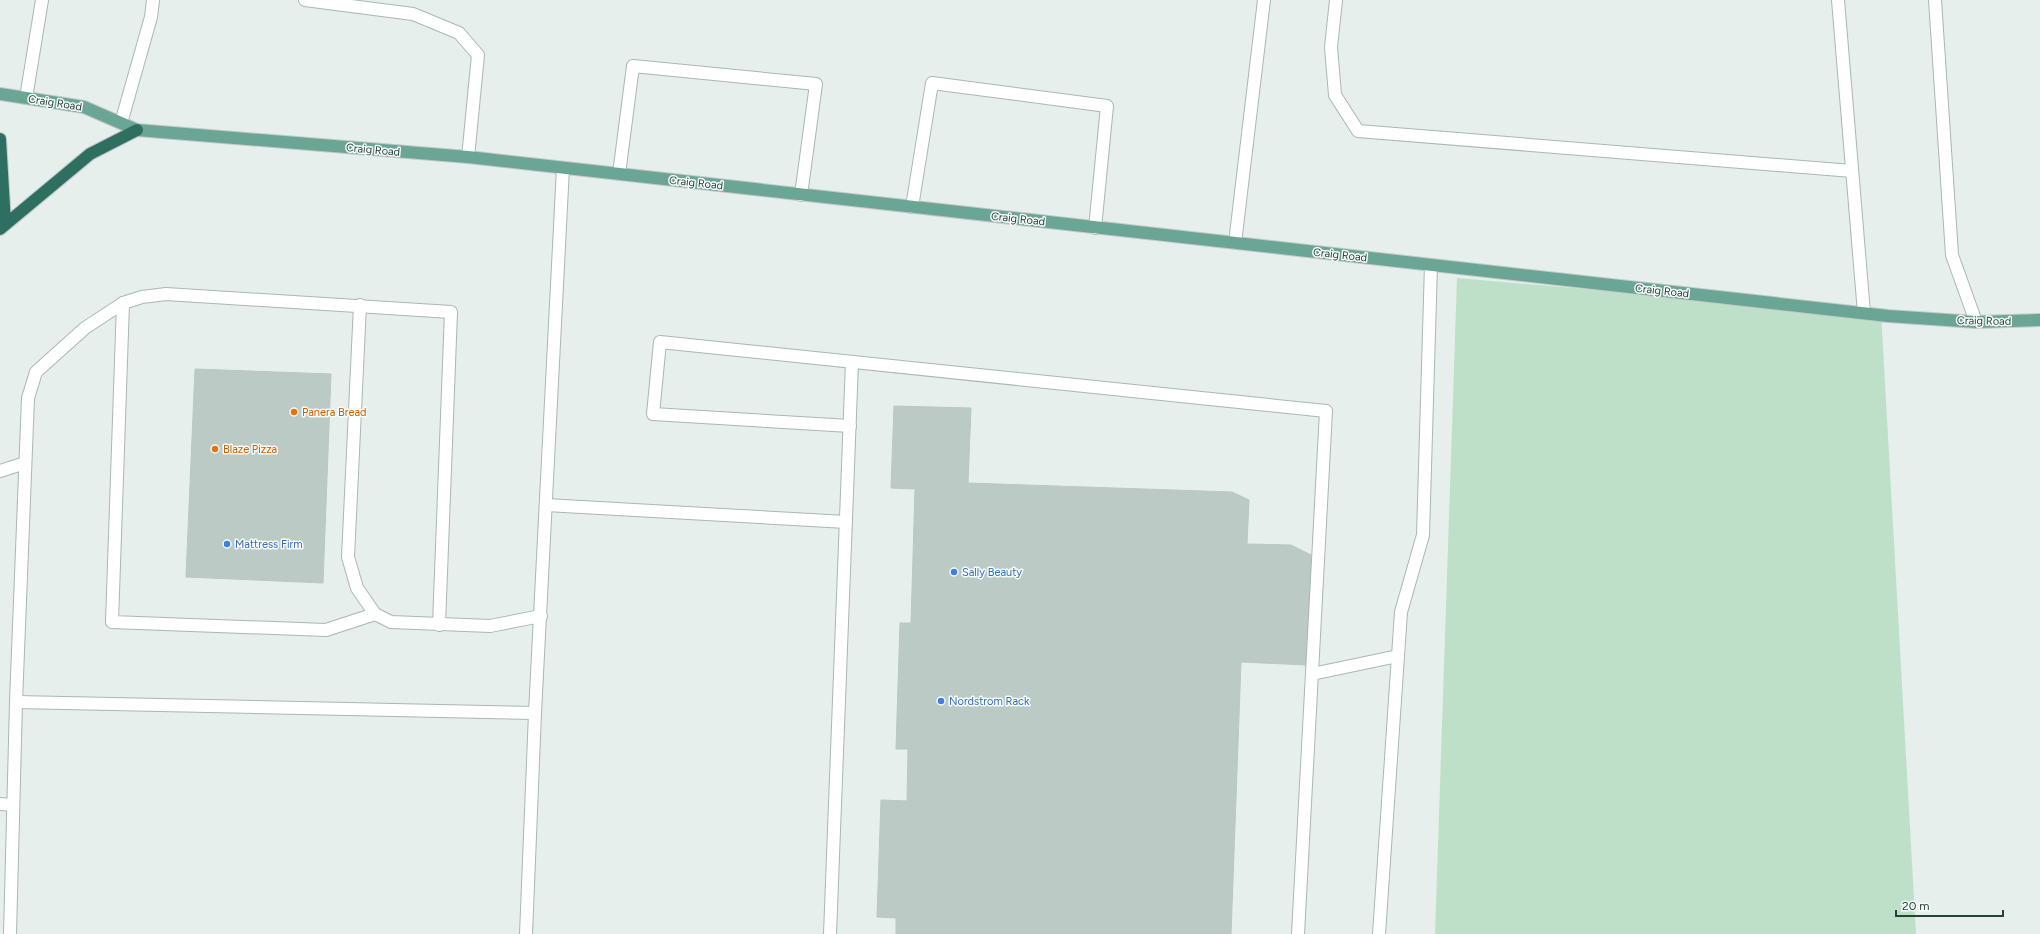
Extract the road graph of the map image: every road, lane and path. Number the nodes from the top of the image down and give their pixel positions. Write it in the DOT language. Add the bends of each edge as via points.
graph roads {
  1 [pos="42,0"];
  2 [pos="153,0"];
  3 [pos="304,0"];
  4 [pos="1264,0"];
  5 [pos="1336,0"];
  6 [pos="1838,0"];
  7 [pos="1935,0"];
  8 [pos="0,94"];
  9 [pos="26,98"];
  10 [pos="121,122"];
  11 [pos="137,130"];
  12 [pos="0,139"];
  13 [pos="468,157"];
  14 [pos="564,168"];
  15 [pos="1852,171"];
  16 [pos="618,174"];
  17 [pos="801,195"];
  18 [pos="912,207"];
  19 [pos="2,226"];
  20 [pos="1095,228"];
  21 [pos="1235,243"];
  22 [pos="1431,265"];
  23 [pos="123,303"];
  24 [pos="360,305"];
  25 [pos="1864,313"];
  26 [pos="2040,320"];
  27 [pos="1976,322"];
  28 [pos="852,362"];
  29 [pos="850,426"];
  30 [pos="25,463"];
  31 [pos="0,471"];
  32 [pos="546,505"];
  33 [pos="846,522"];
  34 [pos="375,614"];
  35 [pos="541,616"];
  36 [pos="439,625"];
  37 [pos="1398,656"];
  38 [pos="1312,674"];
  39 [pos="16,702"];
  40 [pos="535,713"];
  41 [pos="0,804"];
  42 [pos="14,805"];
  43 [pos="10,934"];
  44 [pos="526,934"];
  45 [pos="830,934"];
  46 [pos="1298,934"];
  47 [pos="1379,934"];
  1 -- 9 [label="lane"];
  2 -- 10 [label="lane" via="151,17"];
  3 -- 13 [label="lane" via="413,14 459,33 478,55"];
  4 -- 21 [label="lane"];
  5 -- 15 [label="lane" via="1331,47 1335,95 1358,131"];
  6 -- 15 [label="lane"];
  7 -- 27 [label="lane" via="1952,254"];
  8 -- 9 [label="main road, Craig Road"];
  9 -- 10 [label="main road, Craig Road" via="84,107"];
  10 -- 11 [label="main road, Craig Road"];
  11 -- 13 [label="main road, Craig Road"];
  11 -- 19 [label="highway" via="90,154"];
  12 -- 19 [label="highway"];
  13 -- 14 [label="main road, Craig Road"];
  14 -- 16 [label="main road, Craig Road"];
  14 -- 32 [label="lane"];
  15 -- 25 [label="lane"];
  16 -- 17 [label="main road, Craig Road"];
  16 -- 17 [label="lane" via="633,66 816,84"];
  17 -- 18 [label="main road, Craig Road"];
  18 -- 20 [label="main road, Craig Road"];
  18 -- 20 [label="lane" via="932,83 1107,106"];
  20 -- 21 [label="main road, Craig Road"];
  21 -- 22 [label="main road, Craig Road"];
  22 -- 25 [label="main road, Craig Road"];
  22 -- 37 [label="lane" via="1423,535 1401,612"];
  23 -- 24 [label="lane" via="166,294"];
  23 -- 30 [label="lane" via="85,328 36,372 28,398"];
  23 -- 34 [label="lane" via="112,622 326,630"];
  24 -- 34 [label="lane" via="348,557 357,588"];
  24 -- 36 [label="lane" via="451,312"];
  25 -- 27 [label="main road, Craig Road"];
  26 -- 27 [label="main road, Craig Road"];
  28 -- 29 [label="lane"];
  28 -- 29 [label="lane" via="660,342 653,414"];
  28 -- 38 [label="lane" via="1326,411"];
  29 -- 33 [label="lane"];
  30 -- 31 [label="lane"];
  30 -- 39 [label="lane"];
  32 -- 33 [label="lane"];
  32 -- 35 [label="lane"];
  33 -- 45 [label="lane"];
  34 -- 36 [label="lane" via="391,622"];
  35 -- 36 [label="lane" via="490,626"];
  35 -- 40 [label="lane"];
  37 -- 38 [label="lane"];
  37 -- 47 [label="lane"];
  38 -- 46 [label="lane"];
  39 -- 40 [label="lane"];
  39 -- 42 [label="lane"];
  40 -- 44 [label="lane"];
  41 -- 42 [label="lane"];
  42 -- 43 [label="lane"];
}
